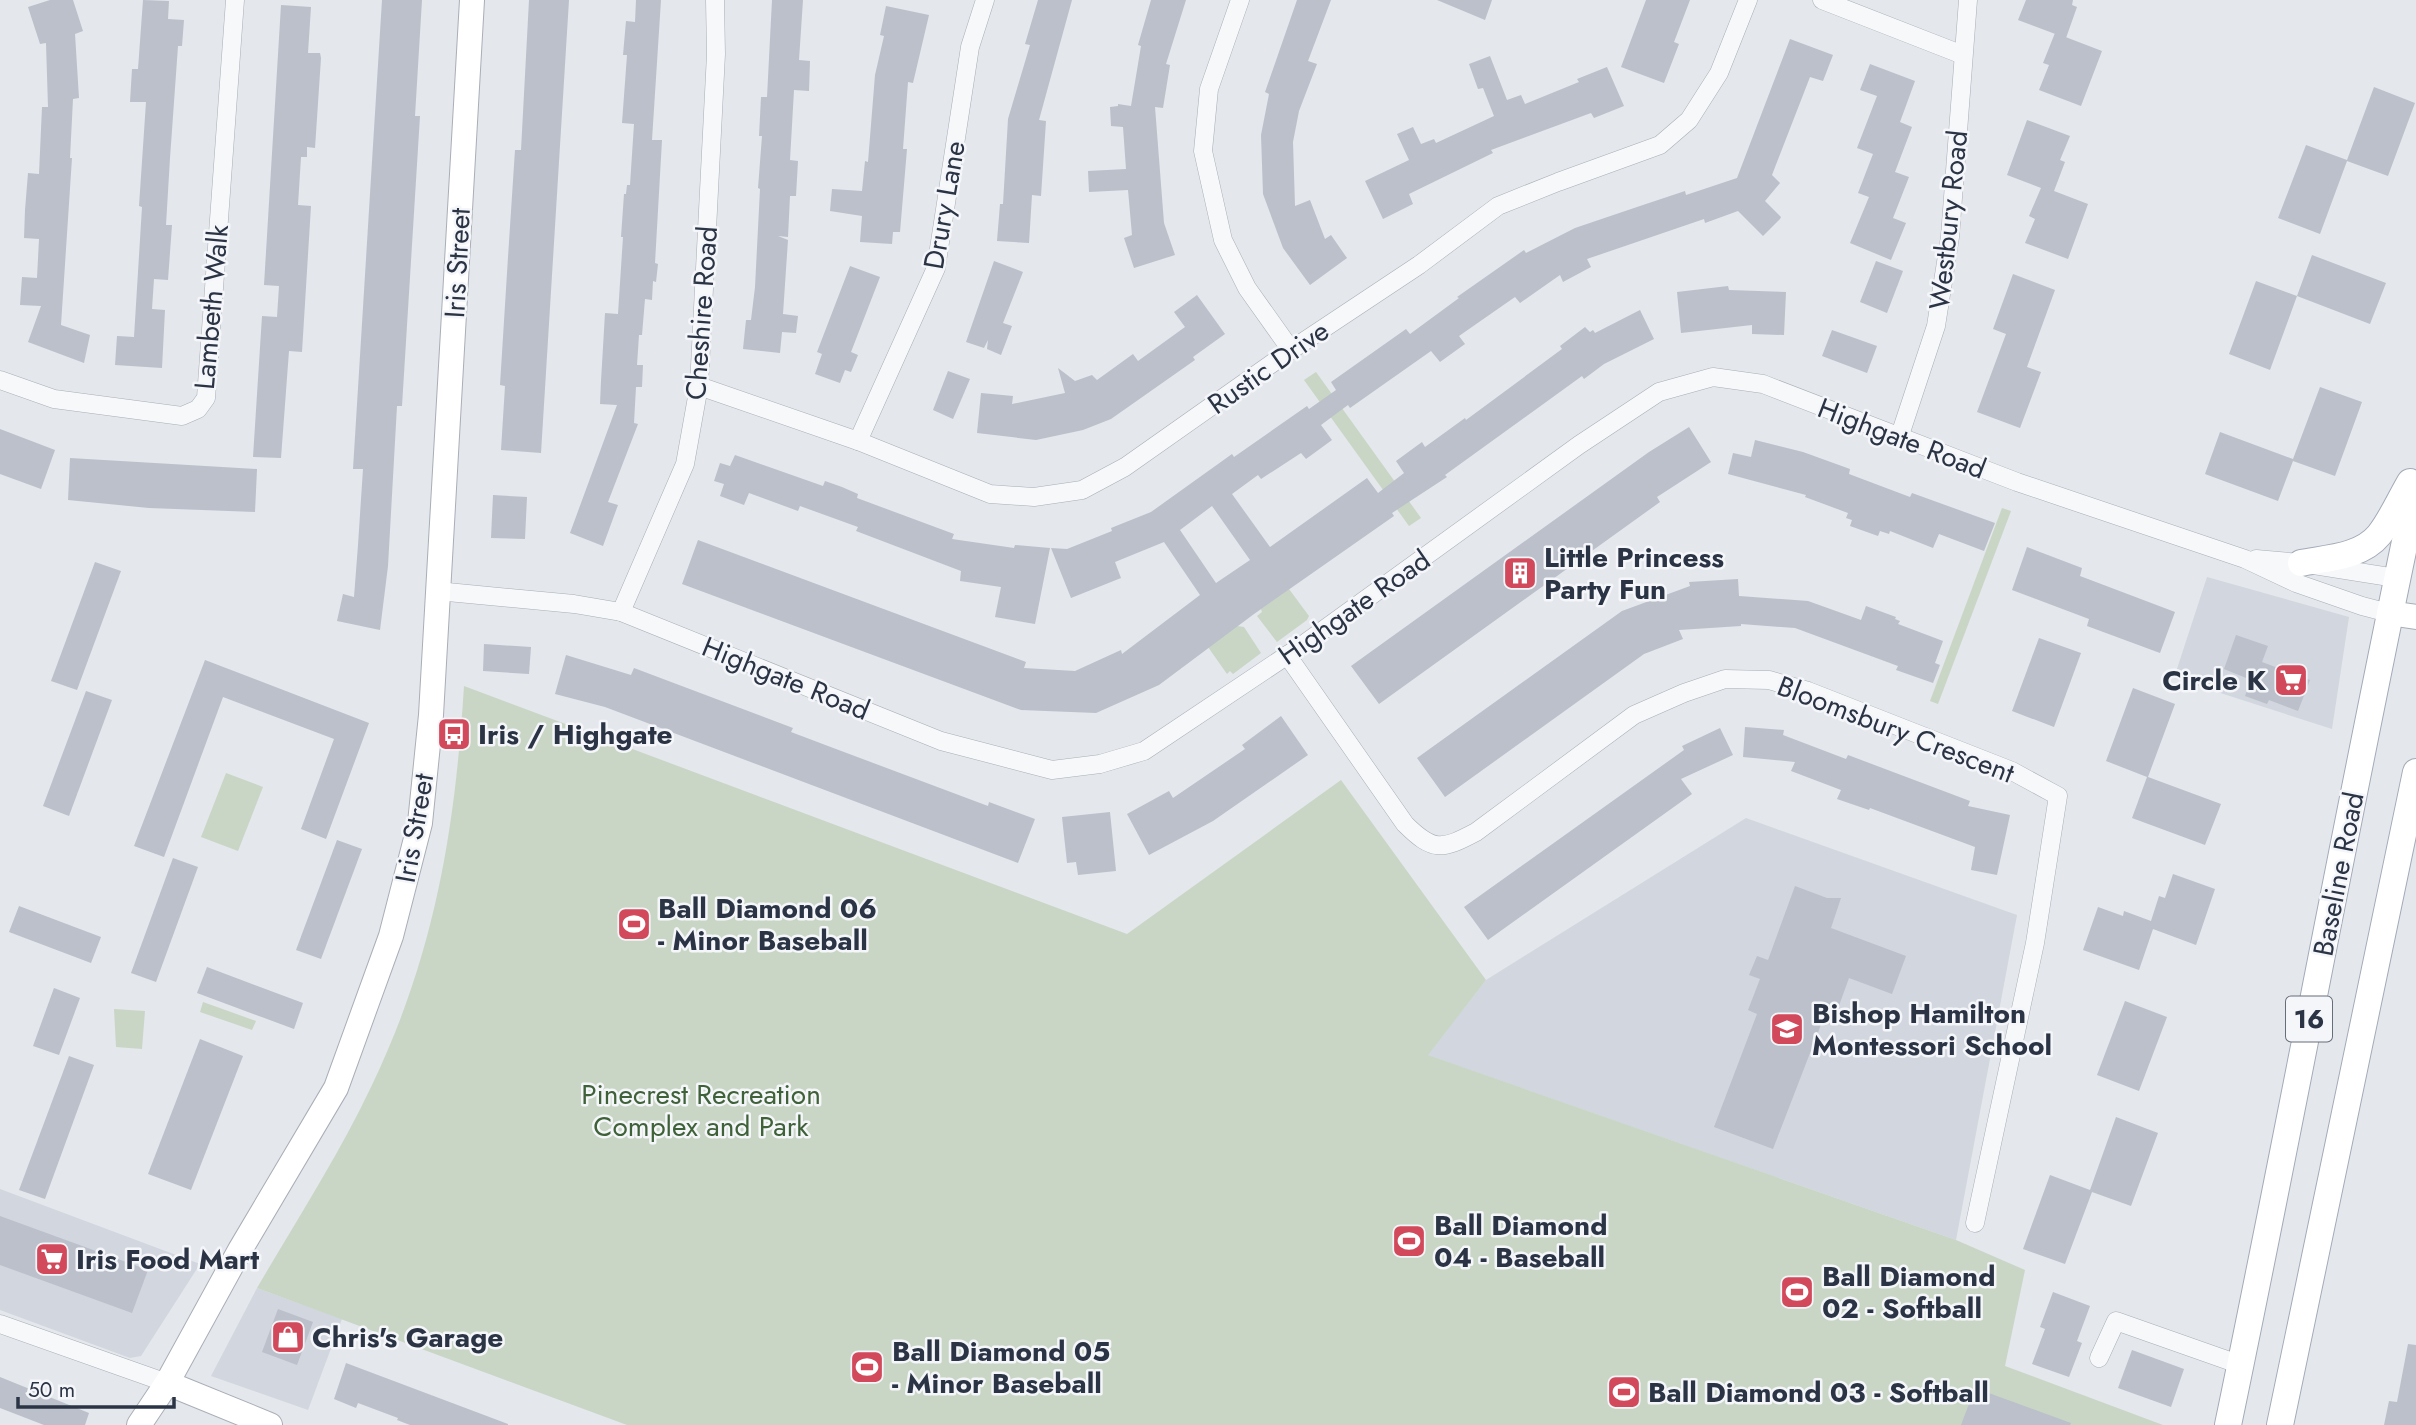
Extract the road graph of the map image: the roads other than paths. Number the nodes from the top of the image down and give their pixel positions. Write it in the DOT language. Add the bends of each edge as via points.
graph roads {
  1 [pos="235,0"];
  2 [pos="472,0"];
  3 [pos="715,0"];
  4 [pos="985,0"];
  5 [pos="1240,0"];
  6 [pos="1748,0"];
  7 [pos="1822,0"];
  8 [pos="1968,0"];
  9 [pos="1963,55"];
  10 [pos="1291,350"];
  11 [pos="0,380"];
  12 [pos="699,386"];
  13 [pos="1900,435"];
  14 [pos="858,441"];
  15 [pos="2416,472"];
  16 [pos="2416,489"];
  17 [pos="2245,559"];
  18 [pos="2301,563"];
  19 [pos="2406,580"];
  20 [pos="437,591"];
  21 [pos="621,612"];
  22 [pos="2389,613"];
  23 [pos="2416,617"];
  24 [pos="1287,655"];
  25 [pos="2416,772"];
  26 [pos="1975,1223"];
  27 [pos="0,1324"];
  28 [pos="2099,1358"];
  29 [pos="2241,1365"];
  30 [pos="167,1383"];
  31 [pos="139,1425"];
  32 [pos="270,1425"];
  33 [pos="2228,1425"];
  34 [pos="2280,1425"];
  1 -- 11 [label="street, Lambeth Walk" via="206,398 198,409 182,416 54,399"];
  2 -- 20 [label="street, Iris Street"];
  3 -- 12 [label="street, Cheshire Road"];
  4 -- 14 [label="street, Drury Lane" via="970,47 936,268"];
  5 -- 10 [label="street" via="1209,89 1203,151 1223,240 1247,288"];
  6 -- 10 [label="street, Rustic Drive" via="1719,73 1689,120 1660,145 1498,206"];
  7 -- 9 [label="street"];
  8 -- 9 [label="street, Westbury Road"];
  9 -- 13 [label="street, Westbury Road" via="1950,237 1936,326"];
  10 -- 14 [label="street, Rustic Drive" via="1125,467 1082,490 1034,497 990,494"];
  12 -- 14 [label="street, Rustic Drive"];
  12 -- 21 [label="street, Cheshire Road" via="685,464"];
  13 -- 17 [label="street, Highgate Road" via="2017,482"];
  13 -- 24 [label="street, Highgate Road" via="1763,384 1713,377 1659,392"];
  15 -- 18 [label="main road" via="2379,535 2368,545 2344,556"];
  16 -- 19 [label="main road, Baseline Road / 16"];
  17 -- 18 [label="street, Highgate Road"];
  17 -- 22 [label="street, Highgate Road" via="2296,583"];
  18 -- 19 [label="street, Highgate Road"];
  19 -- 22 [label="main road, Baseline Road / 16"];
  20 -- 21 [label="street, Highgate Road"];
  20 -- 30 [label="street, Iris Street" via="420,823 391,936 336,1088"];
  21 -- 24 [label="street, Highgate Road" via="941,741 1052,771 1143,751"];
  22 -- 23 [label="street"];
  22 -- 29 [label="main road, Baseline Road / 16"];
  24 -- 26 [label="street, Bloomsbury Crescent" via="1405,824 1438,847 1476,832 1634,715 1725,679 1769,680 1808,691 2012,771 2058,796 2035,943"];
  25 -- 34 [label="main road, Baseline Road / 16"];
  27 -- 30 [label="street"];
  28 -- 29 [label="street" via="2116,1321"];
  29 -- 33 [label="main road, Baseline Road / 16"];
  30 -- 31 [label="street, Iris Street"];
  30 -- 32 [label="street"];
}
